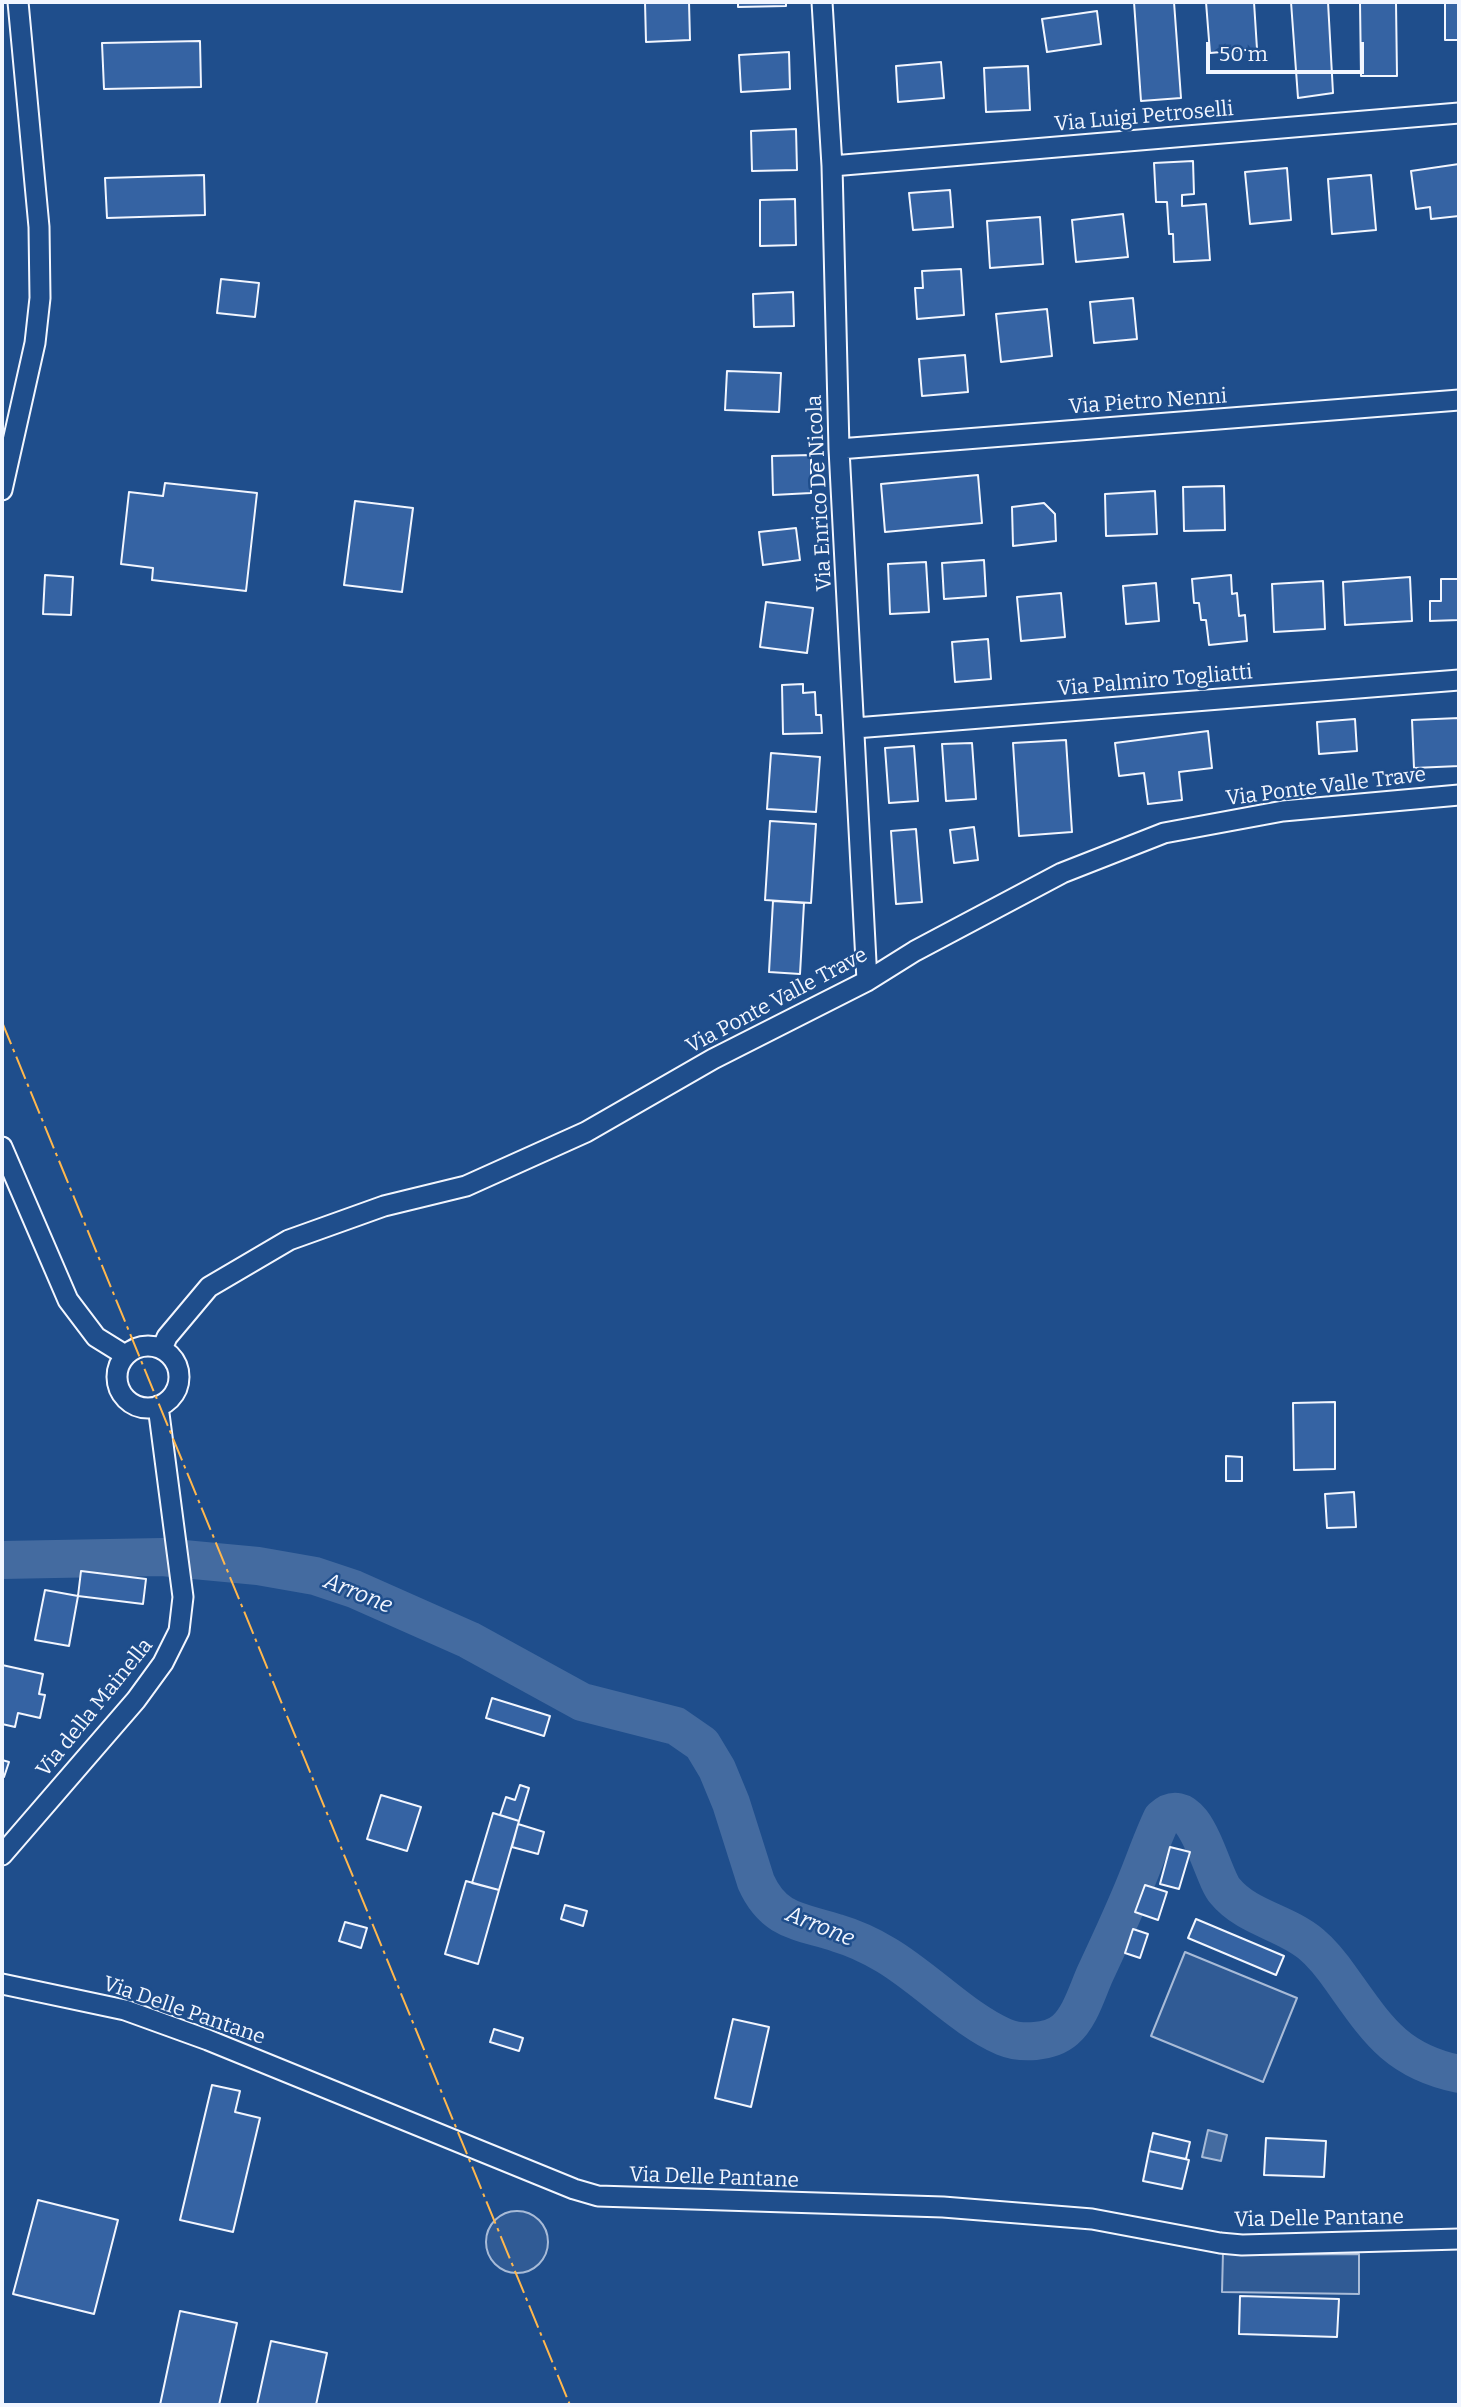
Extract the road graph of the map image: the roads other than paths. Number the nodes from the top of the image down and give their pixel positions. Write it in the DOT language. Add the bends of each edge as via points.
graph roads {
  1 [pos="18,2"];
  2 [pos="822,2"];
  3 [pos="1459,113"];
  4 [pos="832,166"];
  5 [pos="1459,400"];
  6 [pos="839,449"];
  7 [pos="2,490"];
  8 [pos="1459,680"];
  9 [pos="855,728"];
  10 [pos="1459,795"];
  11 [pos="867,981"];
  12 [pos="2,1147"];
  13 [pos="162,1349"];
  14 [pos="125,1355"];
  15 [pos="158,1406"];
  16 [pos="2,1854"];
  17 [pos="2,1984"];
  18 [pos="1459,2239"];
  1 -- 7 [label="street" via="39,227 40,298 35,343"];
  2 -- 4 [label="street, Via Enrico De Nicola"];
  3 -- 4 [label="street, Via Luigi Petroselli"];
  4 -- 6 [label="street, Via Enrico De Nicola"];
  5 -- 6 [label="street, Via Pietro Nenni"];
  6 -- 9 [label="street, Via Enrico De Nicola"];
  8 -- 9 [label="street, Via Palmiro Togliatti"];
  9 -- 11 [label="street, Via Enrico De Nicola"];
  10 -- 11 [label="street, Via Ponte Valle Trave" via="1283,811 1164,832 1062,873"];
  11 -- 13 [label="street, Via Ponte Valle Trave" via="713,1059 586,1132 466,1186 384,1206 289,1240 209,1287"];
  12 -- 14 [label="street" via="68,1300 96,1337"];
  13 -- 14 [label="street" via="143,1346"];
  13 -- 15 [label="street" via="179,1373 174,1394"];
  14 -- 15 [label="street" via="117,1373 121,1392 136,1406"];
  15 -- 16 [label="street, Via della Mainella" via="182,1588 179,1631 159,1669 127,1710"];
  17 -- 18 [label="street, Via Delle Pantane" via="125,2010 598,2196 943,2207 1092,2219 1242,2245"];
}
